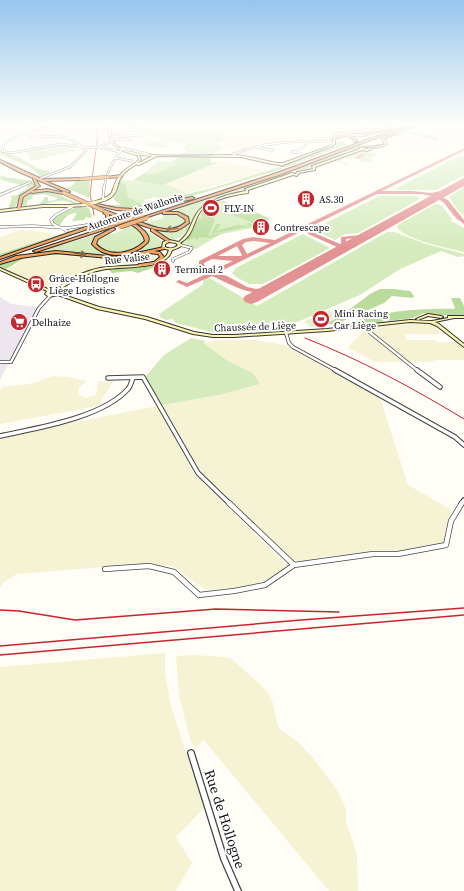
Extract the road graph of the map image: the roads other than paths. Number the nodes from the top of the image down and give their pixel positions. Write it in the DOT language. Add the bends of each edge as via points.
graph roads {
  1 [pos="134,166"];
  2 [pos="5,167"];
  3 [pos="10,167"];
  4 [pos="70,167"];
  5 [pos="110,167"];
  6 [pos="293,167"];
  7 [pos="298,167"];
  8 [pos="315,167"];
  9 [pos="120,176"];
  10 [pos="41,178"];
  11 [pos="81,179"];
  12 [pos="33,180"];
  13 [pos="65,192"];
  14 [pos="27,194"];
  15 [pos="0,195"];
  16 [pos="205,195"];
  17 [pos="105,200"];
  18 [pos="196,200"];
  19 [pos="97,203"];
  20 [pos="73,206"];
  21 [pos="18,209"];
  22 [pos="0,211"];
  23 [pos="108,211"];
  24 [pos="158,214"];
  25 [pos="144,216"];
  26 [pos="117,217"];
  27 [pos="130,220"];
  28 [pos="93,224"];
  29 [pos="117,225"];
  30 [pos="0,227"];
  31 [pos="60,228"];
  32 [pos="113,229"];
  33 [pos="67,231"];
  34 [pos="189,232"];
  35 [pos="169,241"];
  36 [pos="174,241"];
  37 [pos="164,243"];
  38 [pos="179,245"];
  39 [pos="164,248"];
  40 [pos="171,249"];
  41 [pos="31,253"];
  42 [pos="141,253"];
  43 [pos="16,258"];
  44 [pos="0,260"];
  45 [pos="173,261"];
  46 [pos="140,265"];
  47 [pos="0,269"];
  48 [pos="58,289"];
  49 [pos="49,290"];
  50 [pos="58,294"];
  51 [pos="50,296"];
  52 [pos="424,317"];
  53 [pos="464,317"];
  54 [pos="436,320"];
  55 [pos="410,321"];
  56 [pos="428,321"];
  57 [pos="362,326"];
  58 [pos="286,333"];
  59 [pos="464,346"];
  60 [pos="0,362"];
  61 [pos="108,378"];
  62 [pos="133,378"];
  63 [pos="440,386"];
  64 [pos="0,436"];
  65 [pos="464,445"];
  66 [pos="464,500"];
  67 [pos="294,565"];
  68 [pos="105,568"];
  69 [pos="191,753"];
  70 [pos="238,891"];
  1 -- 9 [label="main road"];
  2 -- 12 [label="highway"];
  3 -- 12 [label="highway"];
  4 -- 10 [label="street"];
  5 -- 17 [label="street" via="105,178"];
  6 -- 16 [label="highway, Autoroute de Wallonie"];
  7 -- 18 [label="highway, Autoroute de Wallonie"];
  8 -- 34 [label="main road" via="217,200 200,212"];
  9 -- 11 [label="highway, bridge"];
  9 -- 17 [label="main road" via="115,194"];
  11 -- 12 [label="highway"];
  11 -- 13 [label="highway" via="62,184"];
  12 -- 13 [label="highway"];
  12 -- 14 [label="highway" via="38,186"];
  12 -- 15 [label="street"];
  13 -- 14 [label="highway" via="44,190"];
  13 -- 19 [label="highway, bridge"];
  13 -- 23 [label="highway, bridge"];
  14 -- 21 [label="highway" via="20,199"];
  16 -- 23 [label="highway" via="138,209"];
  16 -- 25 [label="highway, Autoroute de Wallonie"];
  17 -- 19 [label="main road"];
  18 -- 24 [label="highway"];
  18 -- 25 [label="highway, Autoroute de Wallonie"];
  19 -- 20 [label="main road, bridge"];
  19 -- 23 [label="highway"];
  20 -- 21 [label="main road"];
  20 -- 31 [label="street" via="52,218 51,222"];
  21 -- 22 [label="main road"];
  23 -- 26 [label="highway"];
  23 -- 27 [label="highway"];
  23 -- 44 [label="highway" via="108,218 99,224"];
  24 -- 25 [label="highway"];
  24 -- 27 [label="highway, one-way" via="182,214 188,222 180,228 166,230"];
  25 -- 29 [label="highway, bridge"];
  25 -- 29 [label="highway, Autoroute de Wallonie, bridge"];
  26 -- 32 [label="highway" via="142,230 147,236 147,242 125,253 98,249 94,244 96,238"];
  26 -- 37 [label="highway" via="149,230"];
  27 -- 35 [label="highway"];
  28 -- 31 [label="street"];
  29 -- 32 [label="highway"];
  29 -- 41 [label="highway, Autoroute de Wallonie"];
  29 -- 44 [label="highway, Autoroute de Wallonie"];
  30 -- 31 [label="street"];
  31 -- 33 [label="street"];
  32 -- 41 [label="highway"];
  34 -- 36 [label="main road"];
  34 -- 38 [label="main road"];
  35 -- 36 [label="main road"];
  35 -- 37 [label="main road"];
  36 -- 38 [label="main road"];
  37 -- 39 [label="main road"];
  38 -- 40 [label="main road"];
  38 -- 45 [label="street" via="188,248 189,252"];
  39 -- 40 [label="main road"];
  39 -- 42 [label="highway"];
  40 -- 46 [label="main road, Rue Valise" via="168,256 160,262"];
  41 -- 43 [label="highway, Autoroute de Wallonie"];
  43 -- 42 [label="highway, one-way" via="60,252 113,258"];
  42 -- 46 [label="highway" via="154,252 162,256 156,262"];
  43 -- 44 [label="highway, Autoroute de Wallonie"];
  46 -- 48 [label="main road, Rue Valise" via="110,267 91,272"];
  47 -- 49 [label="main road"];
  48 -- 49 [label="main road"];
  48 -- 50 [label="main road"];
  49 -- 51 [label="main road" via="47,293"];
  50 -- 51 [label="main road"];
  50 -- 58 [label="main road, Chaussée de Liège" via="92,306 146,318 203,335"];
  51 -- 60 [label="street" via="39,308 11,362"];
  52 -- 54 [label="main road, Chaussée de Liège" via="428,315"];
  52 -- 55 [label="main road, Chaussée de Liège"];
  52 -- 56 [label="main road"];
  53 -- 54 [label="main road, Chaussée de Liège"];
  54 -- 56 [label="main road"];
  54 -- 59 [label="main road"];
  55 -- 56 [label="main road, Chaussée de Liège"];
  55 -- 57 [label="main road, Chaussée de Liège"];
  57 -- 58 [label="main road, Chaussée de Liège"];
  57 -- 63 [label="street"];
  58 -- 65 [label="street" via="293,347 455,437"];
  61 -- 62 [label="street"];
  62 -- 64 [label="street" via="129,388 102,408 74,418"];
  62 -- 67 [label="street" via="143,377 198,473"];
  66 -- 67 [label="street" via="455,510 447,527 446,545 398,554 366,555"];
  67 -- 68 [label="street" via="265,585 199,595 174,572 149,566"];
  69 -- 70 [label="street, Rue de Hollogne" via="224,859"];
}
